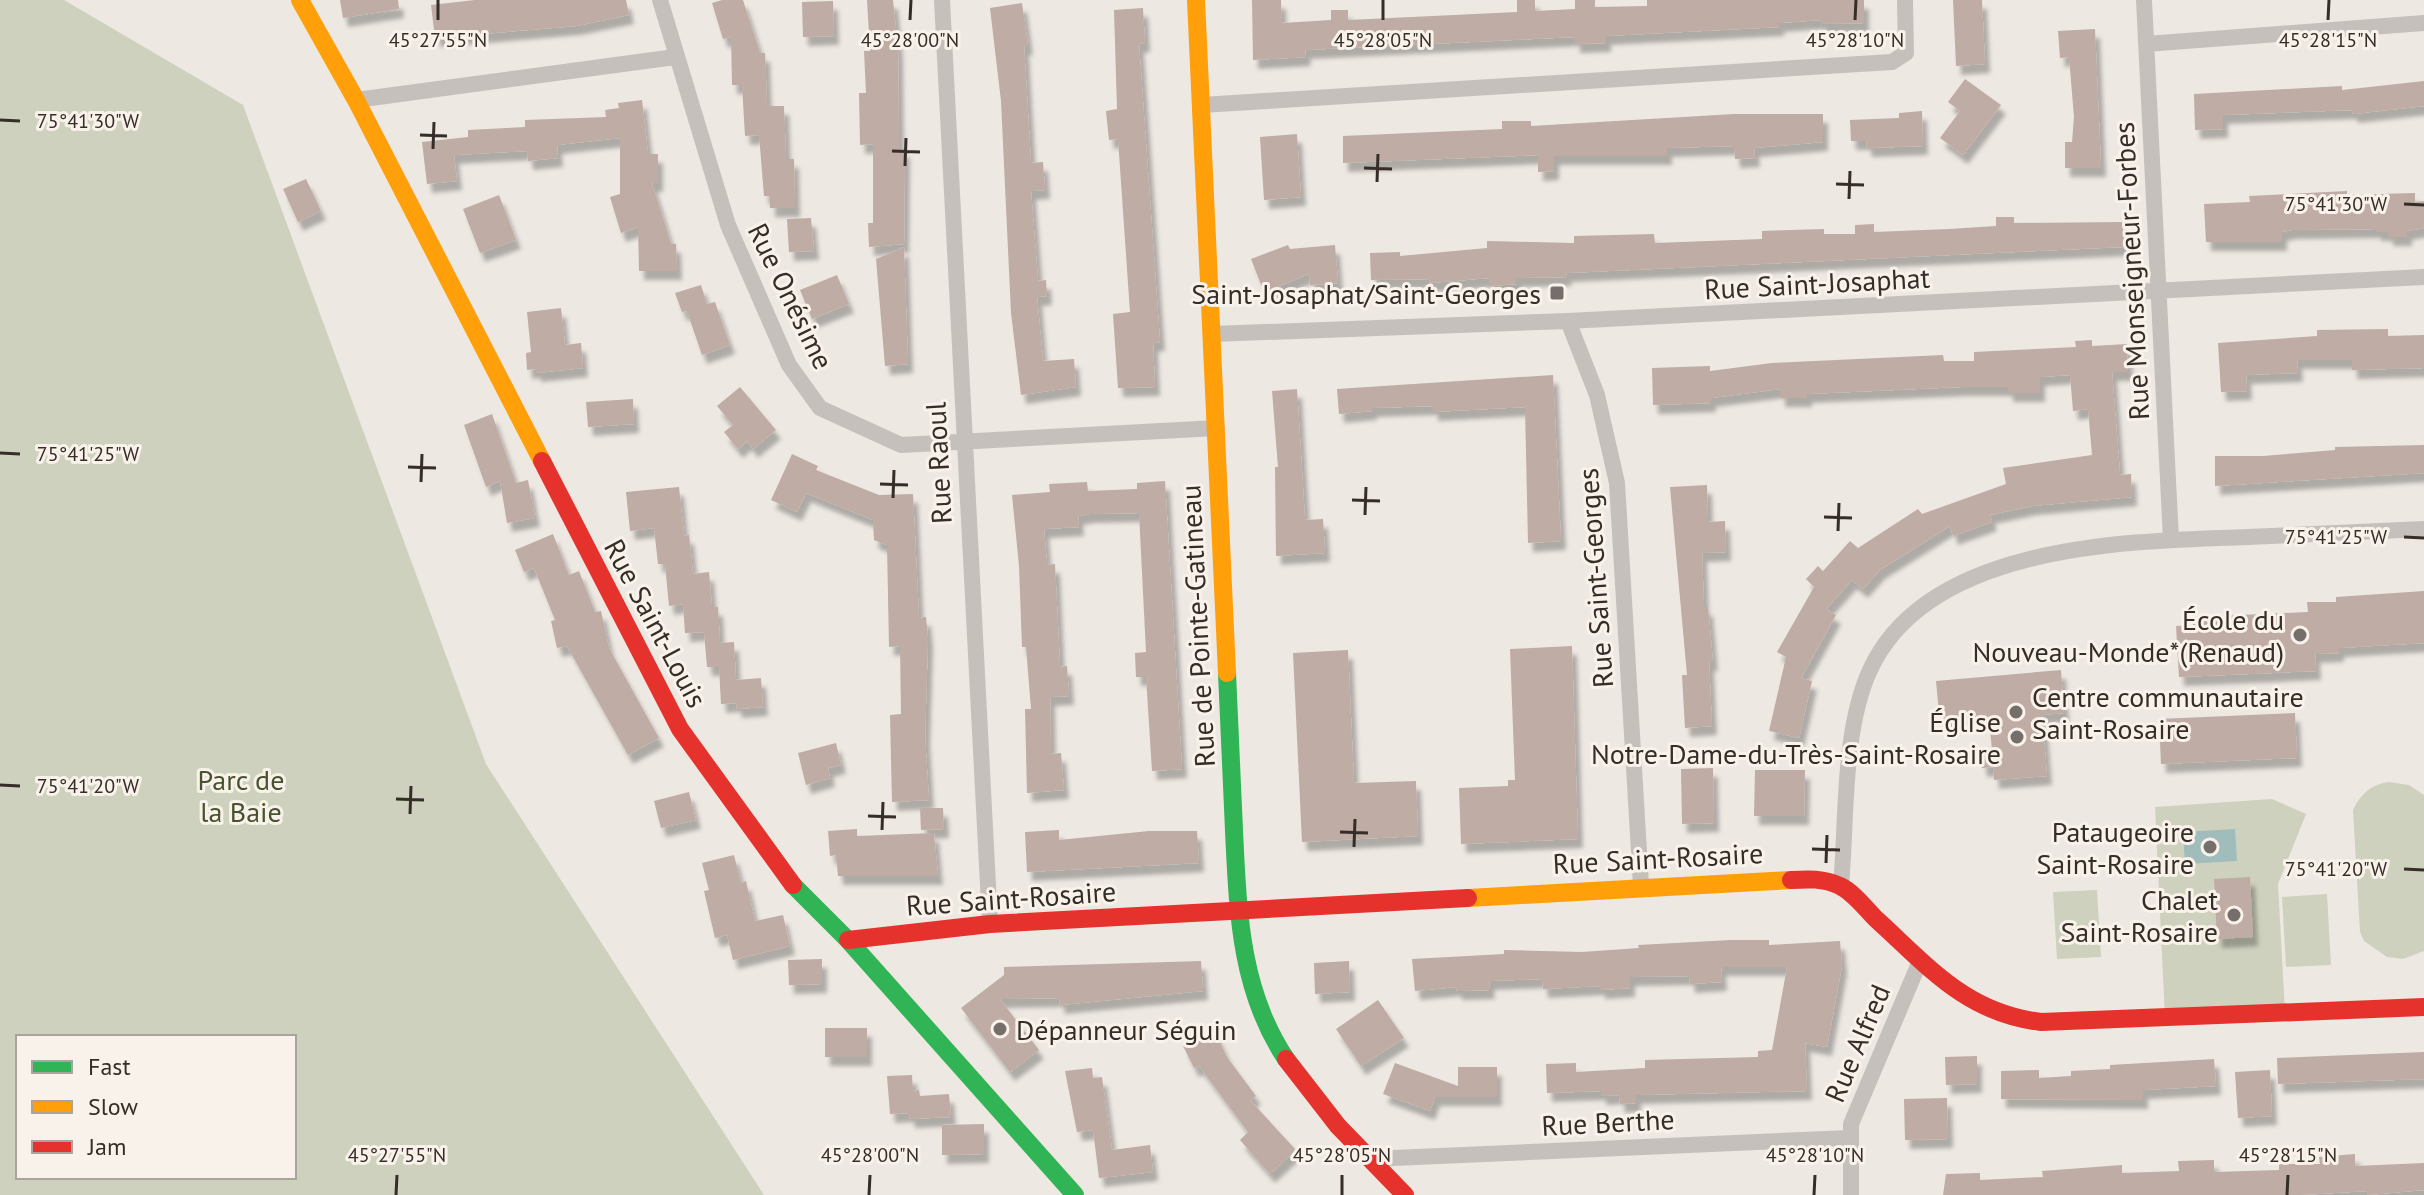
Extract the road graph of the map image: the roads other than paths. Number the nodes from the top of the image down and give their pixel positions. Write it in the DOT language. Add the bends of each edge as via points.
graph roads {
  1 [pos="300,0"];
  2 [pos="660,0"];
  3 [pos="942,0"];
  4 [pos="1196,0"];
  5 [pos="1905,0"];
  6 [pos="2144,0"];
  7 [pos="2424,23"];
  8 [pos="2146,44"];
  9 [pos="675,57"];
  10 [pos="356,100"];
  11 [pos="1202,105"];
  12 [pos="2424,277"];
  13 [pos="2158,292"];
  14 [pos="1568,321"];
  15 [pos="1212,334"];
  16 [pos="1217,428"];
  17 [pos="963,442"];
  18 [pos="2424,529"];
  19 [pos="2171,540"];
  20 [pos="1641,885"];
  21 [pos="1841,886"];
  22 [pos="1238,911"];
  23 [pos="990,924"];
  24 [pos="848,940"];
  25 [pos="1920,961"];
  26 [pos="2424,1007"];
  27 [pos="1849,1138"];
  28 [pos="1370,1159"];
  29 [pos="1075,1195"];
  30 [pos="1405,1195"];
  31 [pos="1851,1195"];
  1 -- 10 [label="street, Rue Saint-Louis"];
  2 -- 9 [label="street, Rue Onésime"];
  3 -- 17 [label="street, Rue Raoul"];
  4 -- 11 [label="street, Rue de Pointe-Gatineau"];
  5 -- 11 [label="street" via="1906,53 1892,62"];
  6 -- 8 [label="street, Rue Monseigneur-Forbes"];
  7 -- 8 [label="street"];
  8 -- 13 [label="street, Rue Monseigneur-Forbes"];
  9 -- 10 [label="street"];
  9 -- 17 [label="street, Rue Onésime" via="728,225 789,365 820,408 901,445"];
  10 -- 24 [label="street, Rue Saint-Louis" via="680,729 782,874"];
  11 -- 15 [label="street, Rue de Pointe-Gatineau"];
  12 -- 13 [label="street, Rue Saint-Josaphat"];
  13 -- 14 [label="street, Rue Saint-Josaphat"];
  13 -- 19 [label="street, Rue Monseigneur-Forbes"];
  14 -- 15 [label="street, Rue Saint-Josaphat"];
  14 -- 20 [label="street, Rue Saint-Georges" via="1597,395 1617,483"];
  15 -- 16 [label="street, Rue de Pointe-Gatineau"];
  16 -- 17 [label="street, Rue Onésime"];
  16 -- 22 [label="street, Rue de Pointe-Gatineau"];
  17 -- 23 [label="street, Rue Raoul"];
  18 -- 19 [label="street"];
  19 -- 21 [label="street" via="2069,551 2007,566 1941,595 1889,639 1869,671 1856,718"];
  20 -- 21 [label="street, Rue Saint-Rosaire" via="1815,879"];
  20 -- 22 [label="street, Rue Saint-Rosaire"];
  21 -- 25 [label="street"];
  22 -- 23 [label="street, Rue Saint-Rosaire"];
  22 -- 28 [label="street, Rue de Pointe-Gatineau" via="1252,992 1278,1047"];
  23 -- 24 [label="street, Rue Saint-Rosaire"];
  24 -- 29 [label="street, Rue Saint-Louis"];
  25 -- 26 [label="street" via="1973,1002 2029,1021"];
  25 -- 27 [label="street, Rue Alfred"];
  27 -- 28 [label="street, Rue Berthe"];
  27 -- 31 [label="street, Rue Alfred"];
  28 -- 30 [label="street, Rue de Pointe-Gatineau"];
}
